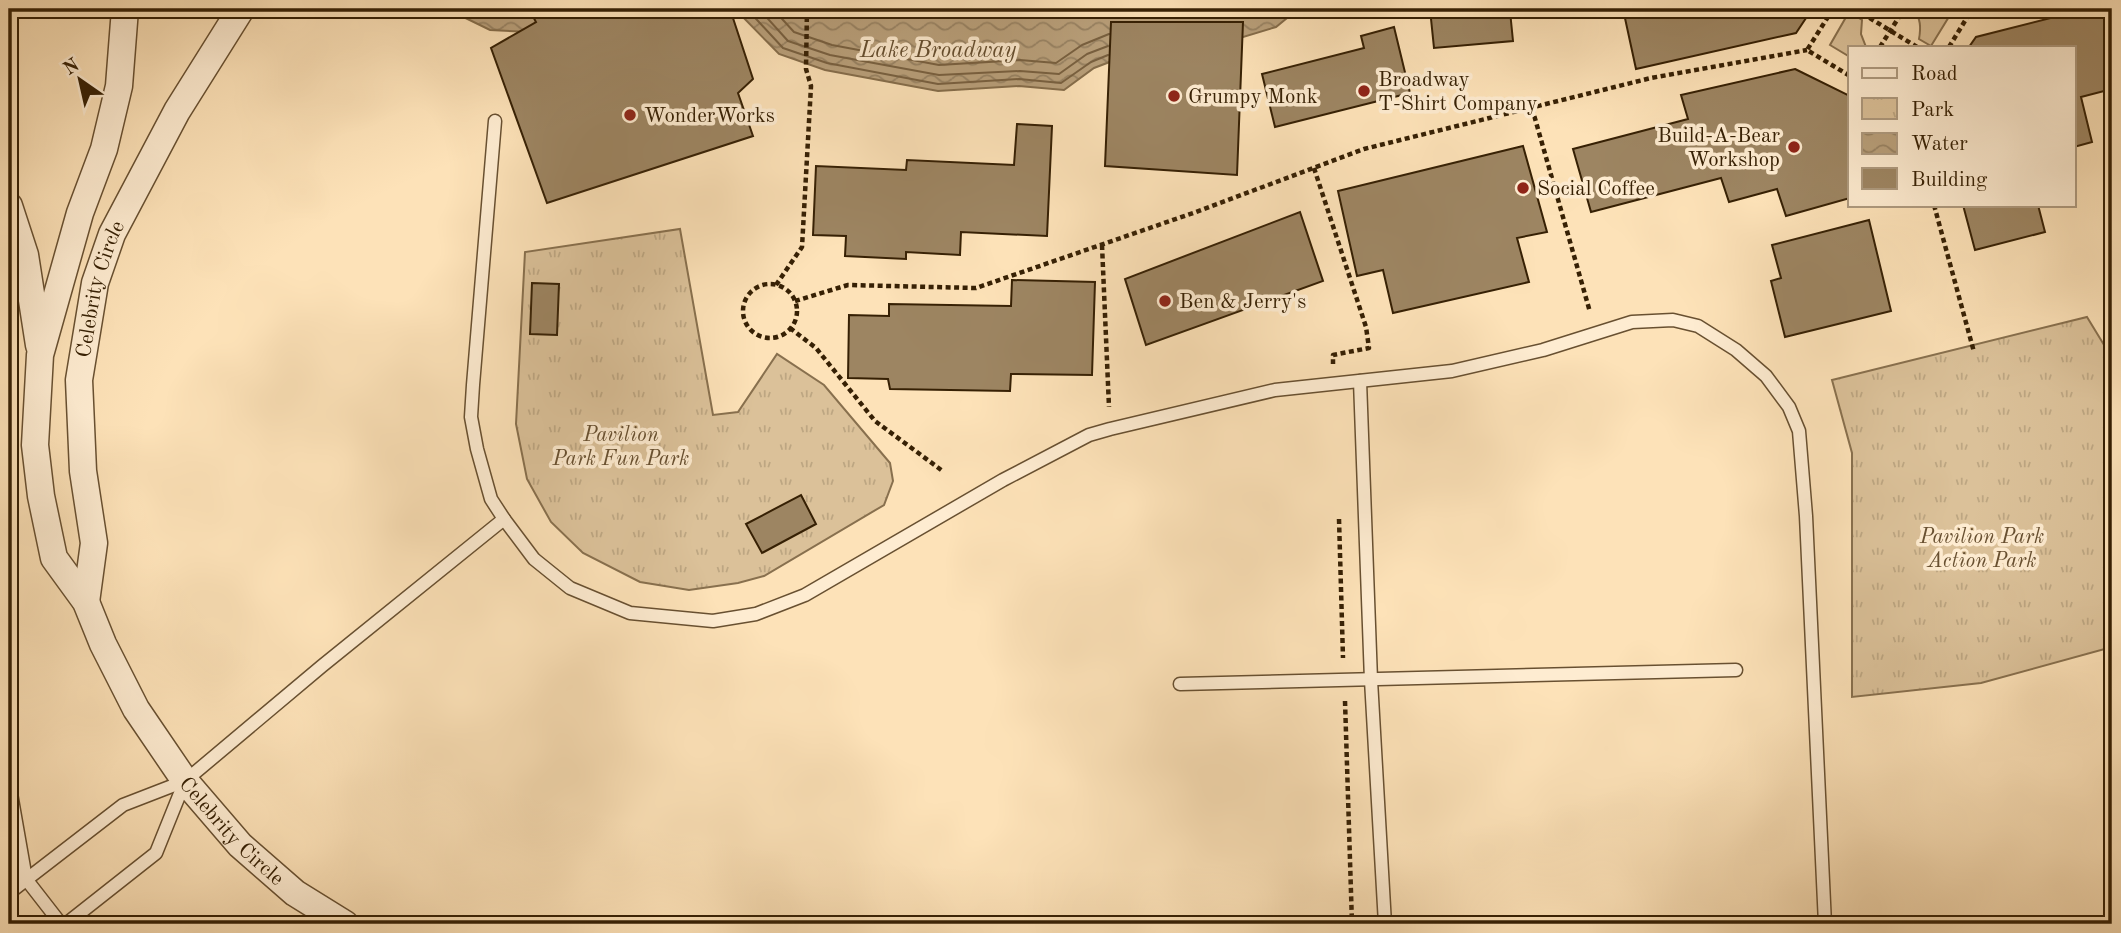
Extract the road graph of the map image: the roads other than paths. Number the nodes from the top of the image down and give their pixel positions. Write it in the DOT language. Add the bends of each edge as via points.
graph roads {
  1 [pos="125,9"];
  2 [pos="241,9"];
  3 [pos="495,121"];
  4 [pos="9,206"];
  5 [pos="40,355"];
  6 [pos="1360,381"];
  7 [pos="503,519"];
  8 [pos="86,603"];
  9 [pos="1736,670"];
  10 [pos="1371,680"];
  11 [pos="1180,684"];
  12 [pos="185,781"];
  13 [pos="9,782"];
  14 [pos="9,866"];
  15 [pos="26,878"];
  16 [pos="9,893"];
  17 [pos="63,924"];
  18 [pos="345,924"];
  19 [pos="1385,924"];
  20 [pos="1825,924"];
  1 -- 5 [label="street, Celebrity Circle" via="119,86 107,136"];
  2 -- 8 [label="street, Celebrity Circle" via="177,111 112,234 94,282 79,380 83,471 94,543"];
  3 -- 7 [label="lane" via="471,418 483,474"];
  4 -- 5 [label="street" via="25,255"];
  5 -- 8 [label="street, Celebrity Circle" via="35,445 41,496 54,558"];
  6 -- 7 [label="lane" via="1275,390 1089,435 805,595 756,614 713,621 630,613 570,588 534,559"];
  6 -- 10 [label="lane"];
  6 -- 20 [label="lane" via="1452,371 1543,350 1632,322 1673,320 1698,326 1766,376 1799,431"];
  7 -- 12 [label="lane"];
  8 -- 12 [label="street, Celebrity Circle" via="136,709"];
  9 -- 10 [label="lane"];
  10 -- 11 [label="lane"];
  10 -- 19 [label="lane"];
  12 -- 15 [label="lane" via="122,805"];
  12 -- 17 [label="lane" via="156,853"];
  12 -- 18 [label="street, Celebrity Circle" via="240,845 295,893"];
  13 -- 15 [label="lane"];
  14 -- 15 [label="lane"];
  15 -- 16 [label="lane"];
  15 -- 17 [label="lane"];
}
